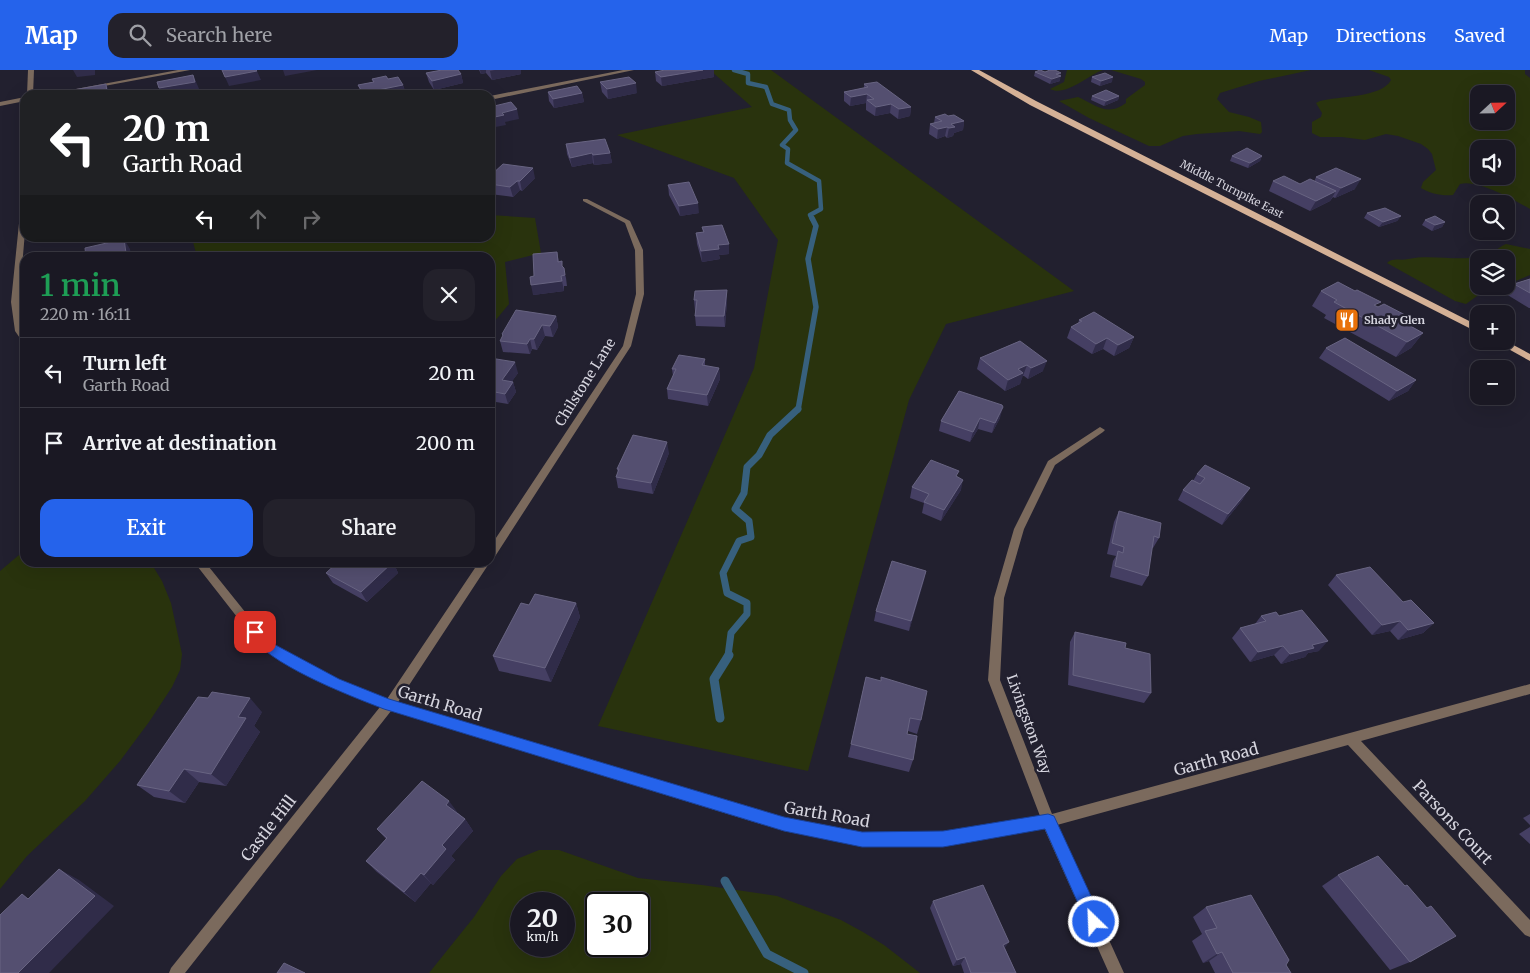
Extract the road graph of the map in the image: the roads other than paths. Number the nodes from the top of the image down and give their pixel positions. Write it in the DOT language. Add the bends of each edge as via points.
graph roads {
  1 [pos="31,70"];
  2 [pos="187,70"];
  3 [pos="630,70"];
  4 [pos="974,70"];
  5 [pos="30,90"];
  6 [pos="75,90"];
  7 [pos="495,97"];
  8 [pos="20,100"];
  9 [pos="0,104"];
  10 [pos="585,200"];
  11 [pos="21,242"];
  12 [pos="1470,325"];
  13 [pos="20,332"];
  14 [pos="1515,350"];
  15 [pos="1530,358"];
  16 [pos="1100,430"];
  17 [pos="495,547"];
  18 [pos="203,567"];
  19 [pos="482,567"];
  20 [pos="1530,690"];
  21 [pos="388,704"];
  22 [pos="1350,738"];
  23 [pos="1048,821"];
  24 [pos="1530,930"];
  25 [pos="176,973"];
  26 [pos="1118,973"];
  1 -- 5 [label="street"];
  2 -- 6 [label="street"];
  3 -- 7 [label="street"];
  4 -- 12 [label="main road, Middle Turnpike East"];
  8 -- 9 [label="street"];
  10 -- 17 [label="street, Chilstone Lane" via="628,222 639,250 640,294 627,346"];
  11 -- 13 [label="street" via="15,302"];
  14 -- 15 [label="main road"];
  16 -- 23 [label="street, Livingston Way" via="1051,463 1019,529 998,598 994,680"];
  18 -- 21 [label="street, Garth Road" via="266,646 334,683"];
  19 -- 21 [label="street"];
  20 -- 22 [label="street, Garth Road"];
  21 -- 23 [label="street, Garth Road" via="784,824 862,839 943,839"];
  21 -- 25 [label="street, Castle Hill"];
  22 -- 23 [label="street, Garth Road"];
  22 -- 24 [label="street, Parsons Court"];
  23 -- 26 [label="street, Livingston Way"];
}
